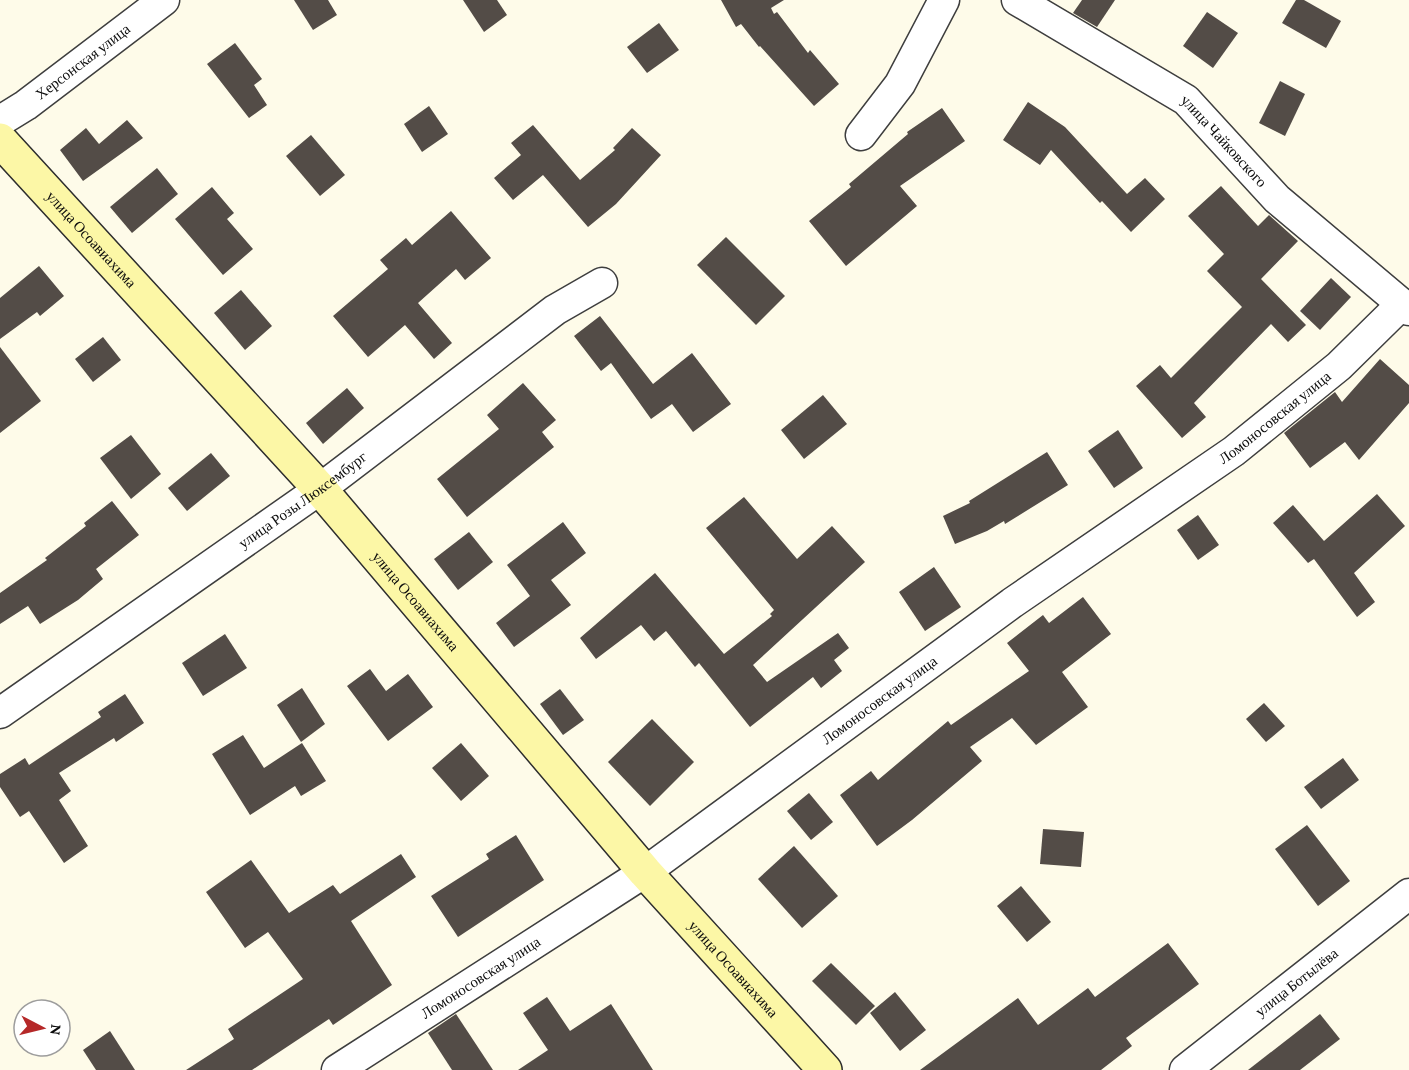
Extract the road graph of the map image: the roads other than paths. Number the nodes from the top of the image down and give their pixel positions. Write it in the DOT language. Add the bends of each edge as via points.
graph roads {
  1 [pos="164,0"];
  2 [pos="944,0"];
  3 [pos="1017,0"];
  4 [pos="0,121"];
  5 [pos="861,135"];
  6 [pos="0,140"];
  7 [pos="602,283"];
  8 [pos="1405,307"];
  9 [pos="320,489"];
  10 [pos="0,713"];
  11 [pos="645,872"];
  12 [pos="1409,894"];
  13 [pos="337,1070"];
  14 [pos="825,1070"];
  15 [pos="1185,1070"];
  1 -- 4 [label="street, Херсонская улица" via="27,105"];
  2 -- 5 [label="street" via="900,84"];
  3 -- 8 [label="street, улица Чайковского" via="1186,100 1277,199"];
  6 -- 9 [label="street, улица Осоавиахима"];
  7 -- 9 [label="street, улица Розы Люксембург" via="555,310"];
  8 -- 11 [label="street, Ломоносовская улица" via="1234,451 1003,609"];
  9 -- 10 [label="street, улица Розы Люксембург"];
  9 -- 11 [label="street, улица Осоавиахима"];
  11 -- 13 [label="street, Ломоносовская улица"];
  11 -- 14 [label="street, улица Осоавиахима"];
  12 -- 15 [label="street, улица Ботылёва"];
}
